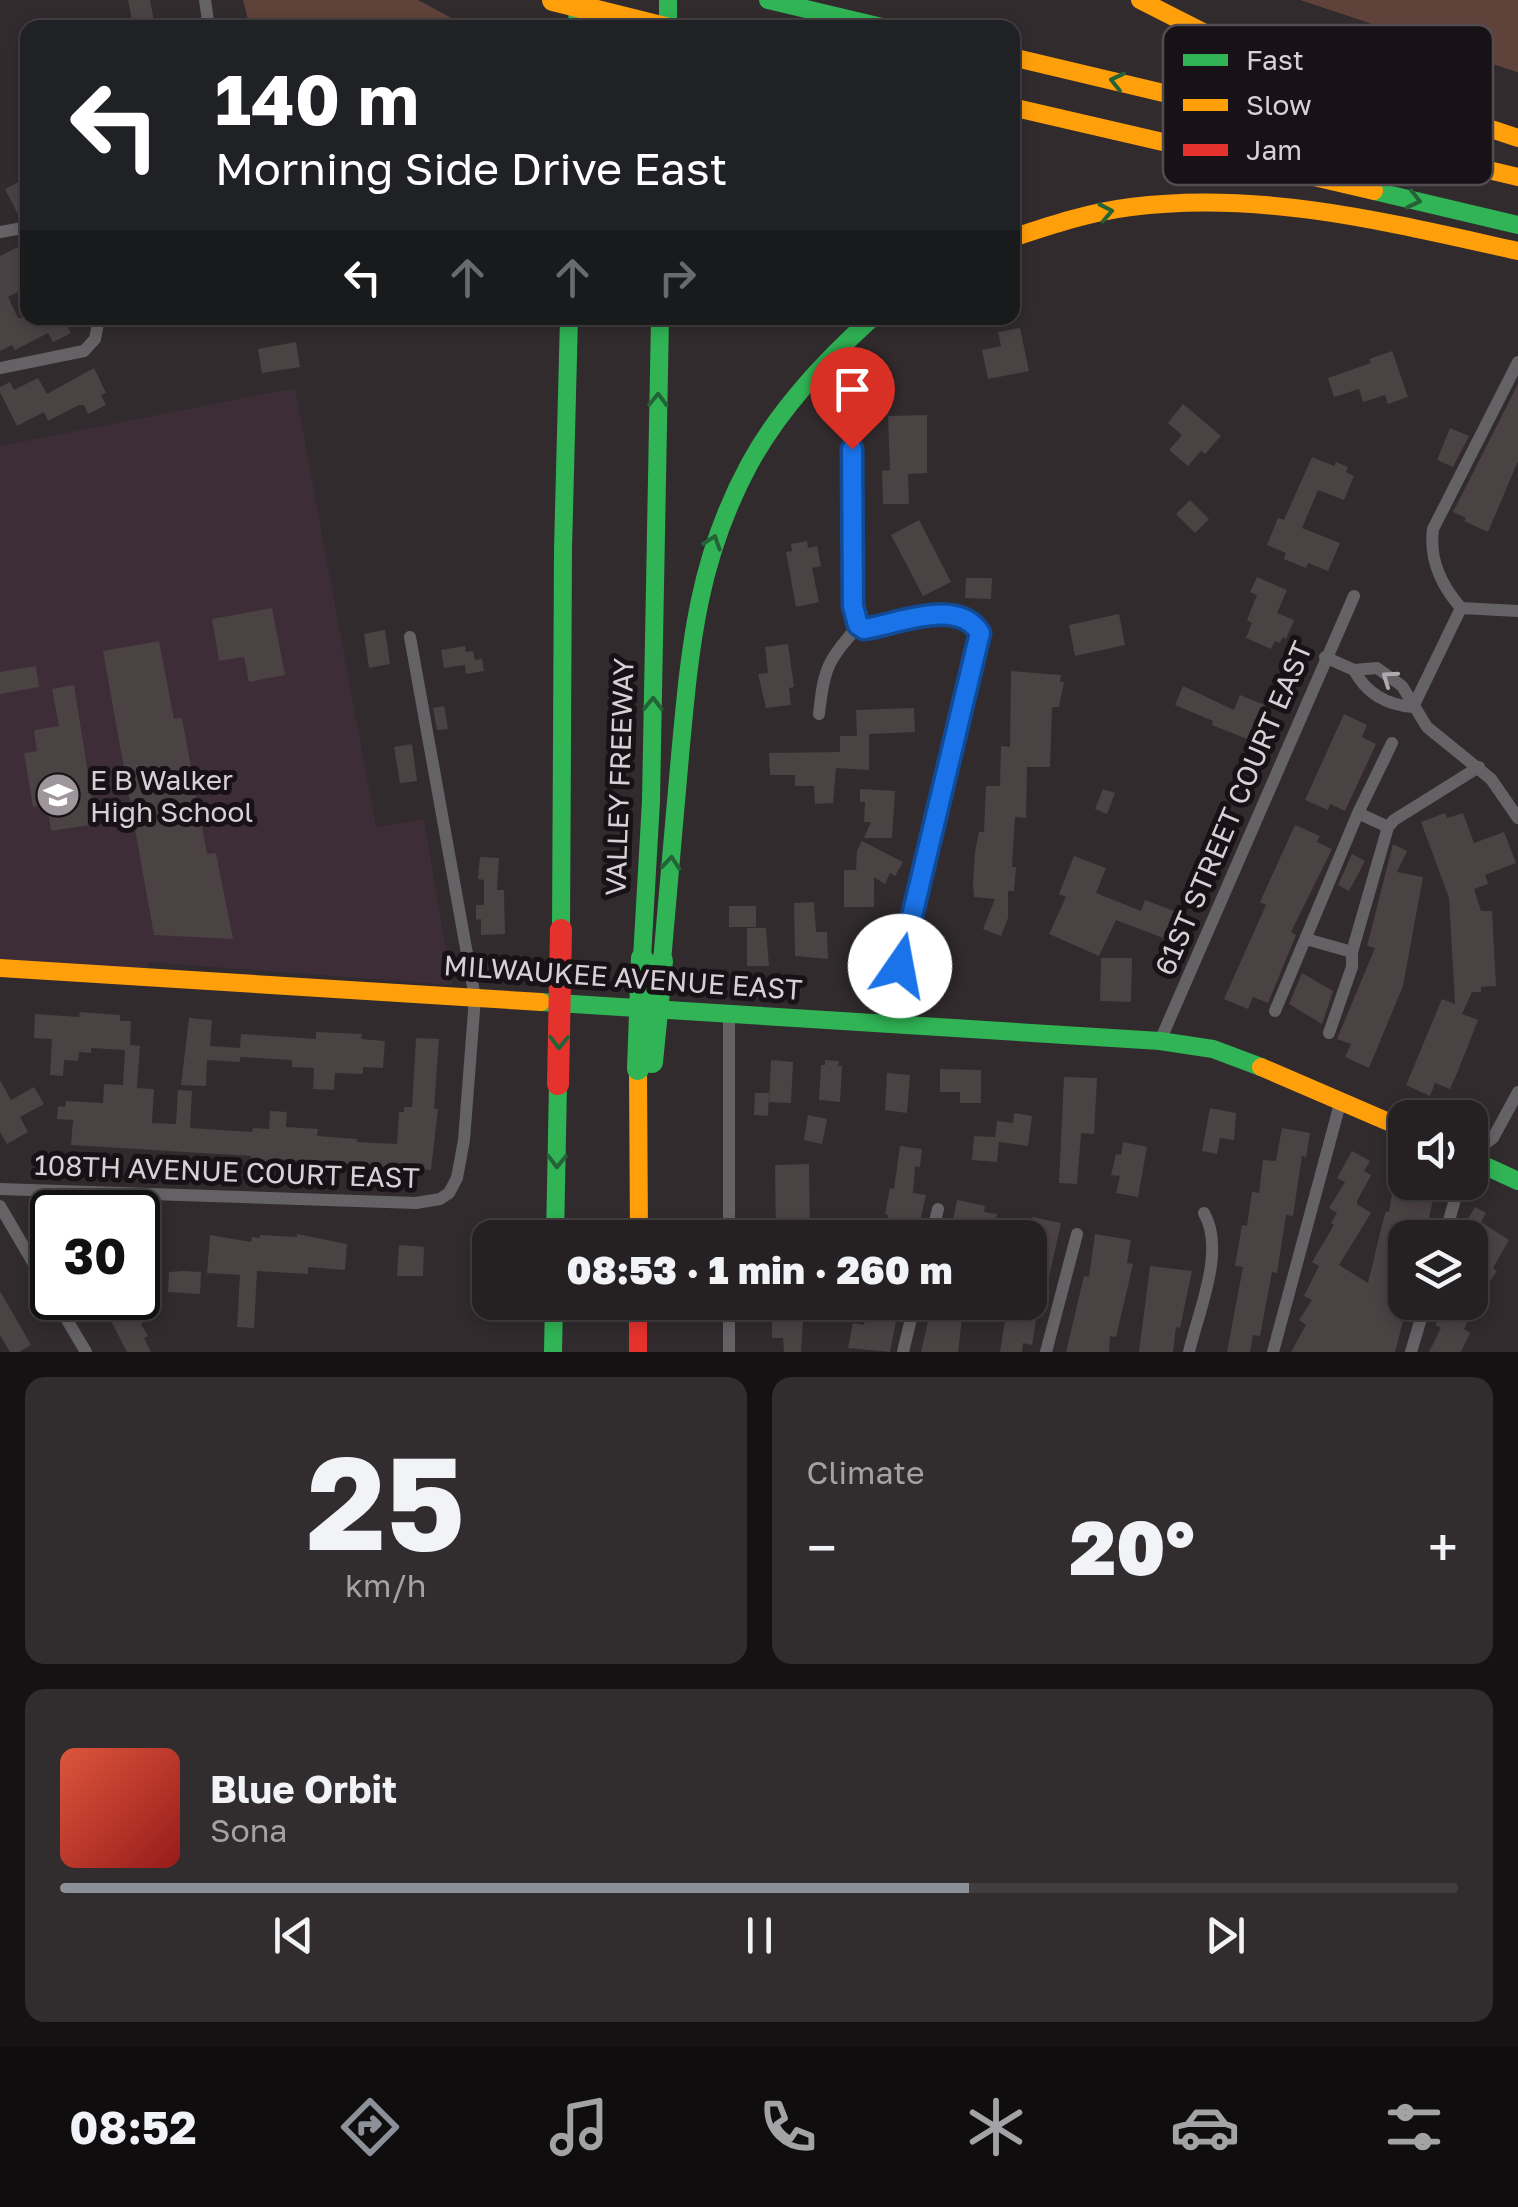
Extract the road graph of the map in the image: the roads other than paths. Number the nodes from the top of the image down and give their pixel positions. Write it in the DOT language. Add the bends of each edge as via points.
graph roads {
  1 [pos="553,0"];
  2 [pos="768,0"];
  3 [pos="1140,0"];
  4 [pos="634,20"];
  5 [pos="852,20"];
  6 [pos="1189,25"];
  7 [pos="1020,59"];
  8 [pos="1163,93"];
  9 [pos="1020,109"];
  10 [pos="1493,130"];
  11 [pos="1518,138"];
  12 [pos="1163,142"];
  13 [pos="1493,171"];
  14 [pos="1518,177"];
  15 [pos="1346,185"];
  16 [pos="1518,225"];
  17 [pos="1020,235"];
  18 [pos="1518,251"];
  19 [pos="98,325"];
  20 [pos="568,325"];
  21 [pos="660,325"];
  22 [pos="864,325"];
  23 [pos="1518,362"];
  24 [pos="0,368"];
  25 [pos="852,449"];
  26 [pos="1354,596"];
  27 [pos="1460,608"];
  28 [pos="1518,611"];
  29 [pos="858,625"];
  30 [pos="410,637"];
  31 [pos="1325,658"];
  32 [pos="1354,670"];
  33 [pos="1413,707"];
  34 [pos="820,714"];
  35 [pos="1392,743"];
  36 [pos="1479,767"];
  37 [pos="1358,812"];
  38 [pos="1518,818"];
  39 [pos="1388,827"];
  40 [pos="1306,939"];
  41 [pos="1352,952"];
  42 [pos="652,959"];
  43 [pos="0,968"];
  44 [pos="475,998"];
  45 [pos="1275,1011"];
  46 [pos="729,1015"];
  47 [pos="890,1024"];
  48 [pos="1329,1033"];
  49 [pos="1160,1041"];
  50 [pos="1518,1092"];
  51 [pos="1341,1100"];
  52 [pos="1388,1121"];
  53 [pos="1488,1141"];
  54 [pos="1488,1166"];
  55 [pos="1518,1181"];
  56 [pos="0,1189"];
  57 [pos="0,1206"];
  58 [pos="938,1208"];
  59 [pos="1204,1213"];
  60 [pos="556,1220"];
  61 [pos="638,1220"];
  62 [pos="729,1220"];
  63 [pos="935,1220"];
  64 [pos="1077,1234"];
  65 [pos="30,1257"];
  66 [pos="67,1320"];
  67 [pos="554,1320"];
  68 [pos="638,1320"];
  69 [pos="729,1320"];
  70 [pos="911,1320"];
  71 [pos="1421,1320"];
  72 [pos="86,1352"];
  73 [pos="553,1352"];
  74 [pos="638,1352"];
  75 [pos="729,1352"];
  76 [pos="903,1352"];
  77 [pos="1046,1352"];
  78 [pos="1189,1352"];
  79 [pos="1273,1352"];
  80 [pos="1412,1352"];
  1 -- 4 [label="main road, bridge"];
  2 -- 5 [label="main road"];
  3 -- 6 [label="main road"];
  8 -- 7 [label="main road, one-way"];
  9 -- 12 [label="main road, one-way"];
  10 -- 11 [label="main road"];
  14 -- 13 [label="main road, one-way"];
  15 -- 16 [label="main road, one-way"];
  17 -- 18 [label="main road, one-way" via="1134,206 1232,202 1358,218"];
  19 -- 24 [label="street" via="92,346 76,354"];
  20 -- 60 [label="main road, VALLEY FREEWAY, one-way, bridge"];
  42 -- 21 [label="main road, VALLEY FREEWAY, one-way"];
  42 -- 22 [label="main road, one-way" via="692,636 713,540 735,487 783,412"];
  23 -- 27 [label="street" via="1432,529 1434,563"];
  25 -- 29 [label="street"];
  26 -- 31 [label="street, 61ST STREET COURT EAST"];
  27 -- 28 [label="street"];
  27 -- 33 [label="street"];
  29 -- 34 [label="street" via="830,658"];
  29 -- 47 [label="street" via="950,614 968,618 980,633"];
  30 -- 44 [label="street"];
  31 -- 32 [label="street"];
  31 -- 49 [label="street, 61ST STREET COURT EAST"];
  32 -- 33 [label="street" via="1362,686 1395,706"];
  33 -- 32 [label="street, one-way" via="1402,686 1377,668"];
  33 -- 36 [label="street" via="1427,727"];
  35 -- 37 [label="street"];
  36 -- 38 [label="street"];
  36 -- 39 [label="street"];
  37 -- 39 [label="street"];
  37 -- 40 [label="street"];
  39 -- 41 [label="street"];
  40 -- 41 [label="street"];
  40 -- 45 [label="street"];
  41 -- 48 [label="street"];
  42 -- 61 [label="main road, VALLEY FREEWAY, bridge"];
  43 -- 44 [label="main road, MILWAUKEE AVENUE EAST"];
  44 -- 46 [label="main road, MILWAUKEE AVENUE EAST"];
  44 -- 56 [label="street, 108TH AVENUE COURT EAST" via="458,1178 449,1193 429,1202"];
  46 -- 47 [label="main road, MILWAUKEE AVENUE EAST"];
  46 -- 62 [label="street"];
  47 -- 49 [label="main road, MILWAUKEE AVENUE EAST"];
  49 -- 51 [label="main road, MILWAUKEE AVENUE EAST" via="1226,1053"];
  50 -- 53 [label="street"];
  51 -- 52 [label="main road, MILWAUKEE AVENUE EAST"];
  51 -- 79 [label="street"];
  54 -- 55 [label="main road"];
  57 -- 65 [label="street"];
  58 -- 63 [label="street"];
  59 -- 78 [label="street" via="1210,1266"];
  64 -- 77 [label="street"];
  66 -- 72 [label="street"];
  67 -- 73 [label="main road"];
  68 -- 74 [label="main road"];
  69 -- 75 [label="street"];
  70 -- 76 [label="street"];
  71 -- 80 [label="street"];
}
